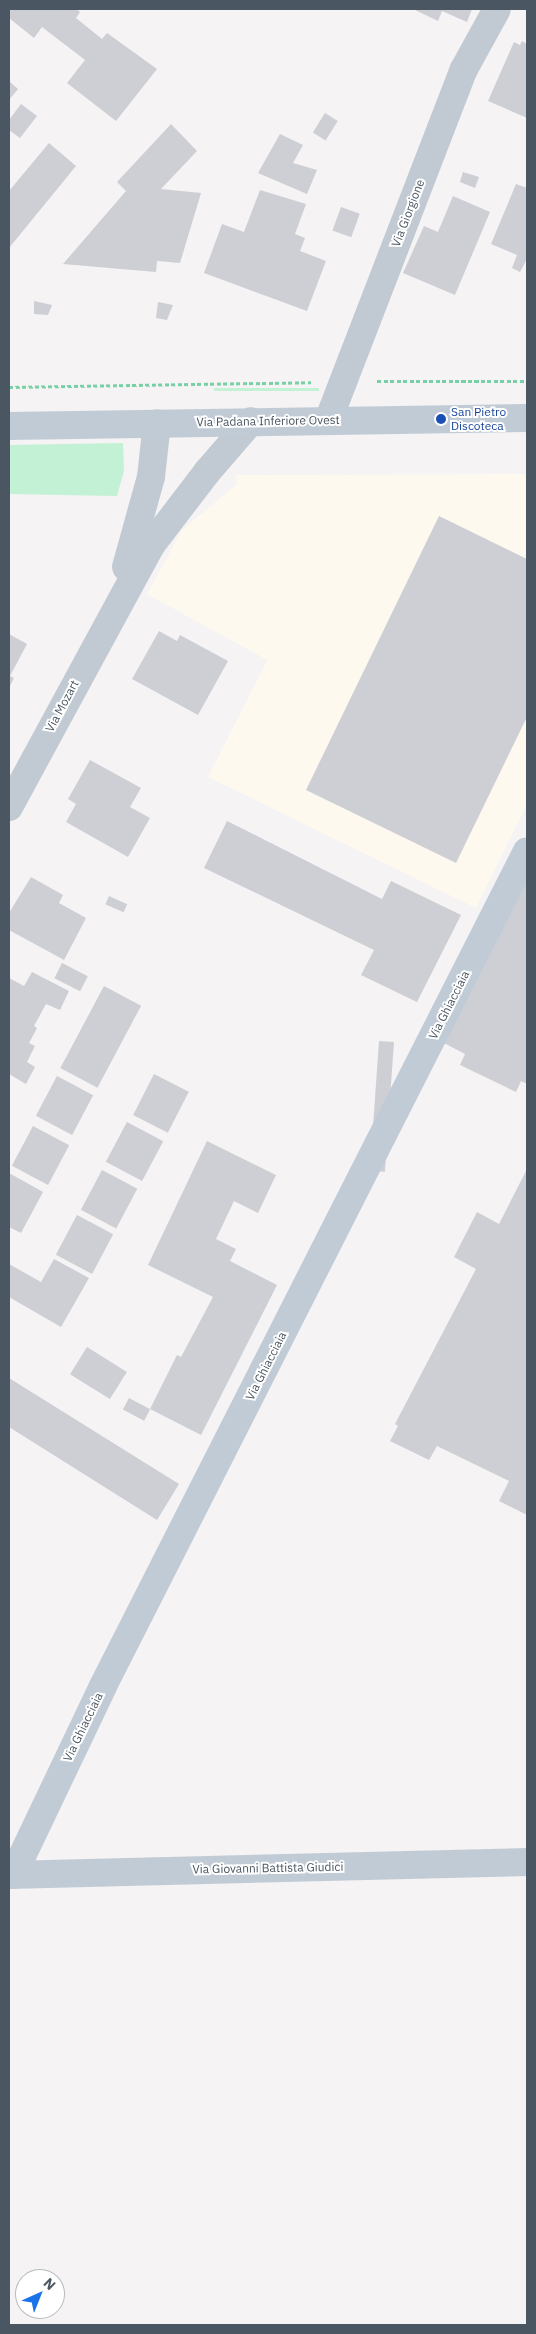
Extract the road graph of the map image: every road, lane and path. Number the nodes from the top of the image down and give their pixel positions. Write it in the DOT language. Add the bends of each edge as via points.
graph roads {
  1 [pos="497,9"];
  2 [pos="527,380"];
  3 [pos="343,382"];
  4 [pos="9,387"];
  5 [pos="527,418"];
  6 [pos="328,420"];
  7 [pos="251,421"];
  8 [pos="157,423"];
  9 [pos="9,426"];
  10 [pos="116,605"];
  11 [pos="9,807"];
  12 [pos="527,851"];
  13 [pos="527,1862"];
  14 [pos="10,1878"];
  1 -- 3 [label="street, Via Giorgione" via="464,69"];
  2 -- 3 [label="path"];
  3 -- 4 [label="path"];
  3 -- 6 [label="street, Via Giorgione"];
  5 -- 6 [label="street, Via Padana Inferiore Ovest"];
  6 -- 7 [label="street, Via Padana Inferiore Ovest"];
  7 -- 8 [label="street, Via Padana Inferiore Ovest"];
  7 -- 10 [label="street, Via Mozart" via="171,516"];
  8 -- 9 [label="street, Via Padana Inferiore Ovest"];
  8 -- 10 [label="street, Via Mozart" via="151,477"];
  10 -- 11 [label="street, Via Mozart"];
  12 -- 14 [label="street, Via Ghiacciaia" via="103,1686"];
  13 -- 14 [label="street, Via Giovanni Battista Giudici"];
}
